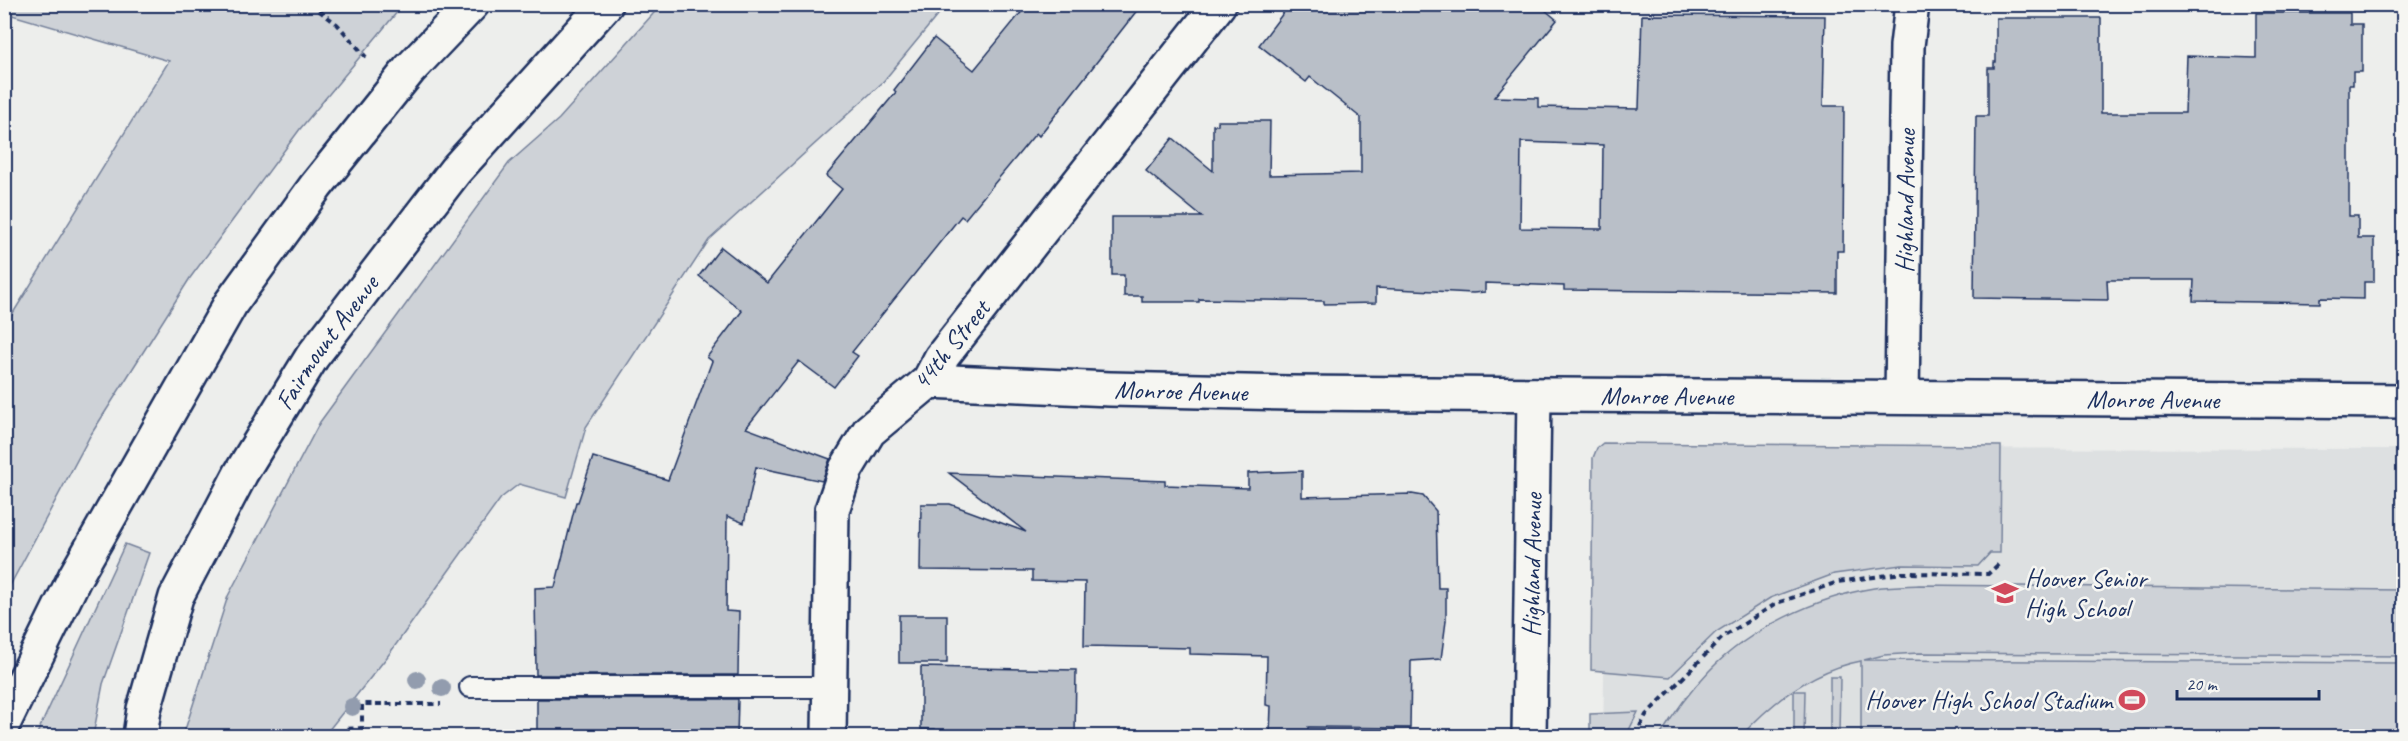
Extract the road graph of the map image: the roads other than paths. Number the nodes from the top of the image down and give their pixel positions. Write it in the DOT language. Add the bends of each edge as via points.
graph roads {
  1 [pos="472,4"];
  2 [pos="606,4"];
  3 [pos="1219,4"];
  4 [pos="1912,4"];
  5 [pos="929,381"];
  6 [pos="1534,395"];
  7 [pos="1902,397"];
  8 [pos="2403,401"];
  9 [pos="470,687"];
  10 [pos="830,687"];
  11 [pos="4,722"];
  12 [pos="140,736"];
  13 [pos="829,736"];
  14 [pos="1529,736"];
  1 -- 11 [label="street" via="410,70 316,186 231,303 75,577"];
  2 -- 12 [label="street, Fairmount Avenue" via="455,171 312,357 241,473 176,597"];
  3 -- 5 [label="street, 44th Street" via="941,358"];
  4 -- 7 [label="street, Highland Avenue" via="1907,46"];
  5 -- 6 [label="street, Monroe Avenue" via="1110,389"];
  5 -- 10 [label="street, 44th Street" via="869,431 846,469 831,510"];
  6 -- 7 [label="street, Monroe Avenue"];
  6 -- 14 [label="street, Highland Avenue"];
  7 -- 8 [label="street, Monroe Avenue"];
  9 -- 10 [label="lane"];
  10 -- 13 [label="street, 44th Street"];
}
